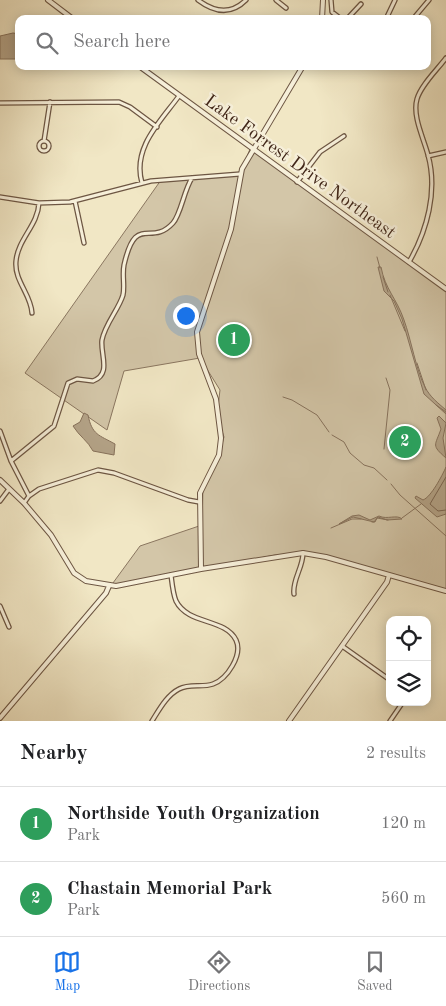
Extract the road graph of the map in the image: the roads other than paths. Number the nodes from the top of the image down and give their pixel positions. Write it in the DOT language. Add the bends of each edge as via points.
graph roads {
  1 [pos="48,0"];
  2 [pos="198,0"];
  3 [pos="246,0"];
  4 [pos="276,0"];
  5 [pos="324,0"];
  6 [pos="331,0"];
  7 [pos="395,0"];
  8 [pos="429,0"];
  9 [pos="360,4"];
  10 [pos="286,8"];
  11 [pos="69,15"];
  12 [pos="322,15"];
  13 [pos="336,15"];
  14 [pos="351,15"];
  15 [pos="388,15"];
  16 [pos="416,15"];
  17 [pos="446,58"];
  18 [pos="144,70"];
  19 [pos="301,70"];
  20 [pos="179,96"];
  21 [pos="50,102"];
  22 [pos="0,103"];
  23 [pos="157,126"];
  24 [pos="344,136"];
  25 [pos="44,141"];
  26 [pos="252,150"];
  27 [pos="446,152"];
  28 [pos="428,156"];
  29 [pos="240,174"];
  30 [pos="192,178"];
  31 [pos="296,182"];
  32 [pos="142,183"];
  33 [pos="0,197"];
  34 [pos="74,201"];
  35 [pos="39,203"];
  36 [pos="84,243"];
  37 [pos="408,262"];
  38 [pos="445,287"];
  39 [pos="32,313"];
  40 [pos="0,431"];
  41 [pos="11,462"];
  42 [pos="0,480"];
  43 [pos="10,488"];
  44 [pos="29,496"];
  45 [pos="0,501"];
  46 [pos="24,502"];
  47 [pos="199,502"];
  48 [pos="302,553"];
  49 [pos="201,569"];
  50 [pos="171,574"];
  51 [pos="390,574"];
  52 [pos="108,586"];
  53 [pos="446,590"];
  54 [pos="294,594"];
  55 [pos="0,606"];
  56 [pos="9,627"];
  57 [pos="342,646"];
  58 [pos="386,677"];
  59 [pos="400,706"];
  60 [pos="0,718"];
  61 [pos="152,721"];
  62 [pos="289,721"];
  63 [pos="390,721"];
  1 -- 11 [label="street"];
  2 -- 3 [label="street" via="212,9 225,10"];
  4 -- 10 [label="street"];
  5 -- 12 [label="street"];
  6 -- 13 [label="street" via="332,12"];
  7 -- 15 [label="street"];
  8 -- 16 [label="street"];
  9 -- 14 [label="street"];
  17 -- 28 [label="street" via="421,91 416,105"];
  18 -- 20 [label="street, Lake Forrest Drive Northeast"];
  19 -- 26 [label="street"];
  20 -- 23 [label="street"];
  20 -- 26 [label="street, Lake Forrest Drive Northeast"];
  21 -- 22 [label="street"];
  21 -- 23 [label="street" via="118,102"];
  21 -- 25 [label="street"];
  23 -- 32 [label="street" via="141,154"];
  24 -- 31 [label="street" via="320,152"];
  26 -- 29 [label="street"];
  26 -- 31 [label="street, Lake Forrest Drive Northeast"];
  27 -- 28 [label="street"];
  28 -- 37 [label="street" via="431,202"];
  29 -- 30 [label="street"];
  29 -- 47 [label="street" via="231,229 197,332 199,354 216,399 221,437 218,455 202,485"];
  30 -- 32 [label="street"];
  30 -- 41 [label="street" via="172,224 160,232 138,235 129,244 123,270 123,296 102,339 105,363 100,376 93,381 77,379 68,383 54,426"];
  31 -- 37 [label="street, Lake Forrest Drive Northeast"];
  32 -- 34 [label="street"];
  33 -- 35 [label="street"];
  34 -- 35 [label="street"];
  34 -- 36 [label="street"];
  35 -- 39 [label="street" via="37,216 22,241 16,262 18,279"];
  37 -- 38 [label="street, Lake Forrest Drive Northeast"];
  40 -- 41 [label="street"];
  41 -- 44 [label="street"];
  42 -- 43 [label="street"];
  43 -- 45 [label="street"];
  43 -- 46 [label="street"];
  44 -- 46 [label="street"];
  44 -- 47 [label="street" via="39,489 98,470"];
  46 -- 52 [label="street" via="74,573 86,581"];
  47 -- 49 [label="street"];
  48 -- 49 [label="street"];
  48 -- 51 [label="street"];
  48 -- 54 [label="street" via="302,565 293,586"];
  49 -- 50 [label="street"];
  50 -- 52 [label="street"];
  50 -- 61 [label="street" via="180,608 231,633 238,650 235,661 222,679 176,691"];
  51 -- 53 [label="street"];
  51 -- 57 [label="street"];
  52 -- 60 [label="street" via="100,600"];
  55 -- 56 [label="street"];
  57 -- 58 [label="street"];
  57 -- 62 [label="street"];
  59 -- 63 [label="street"];
}
